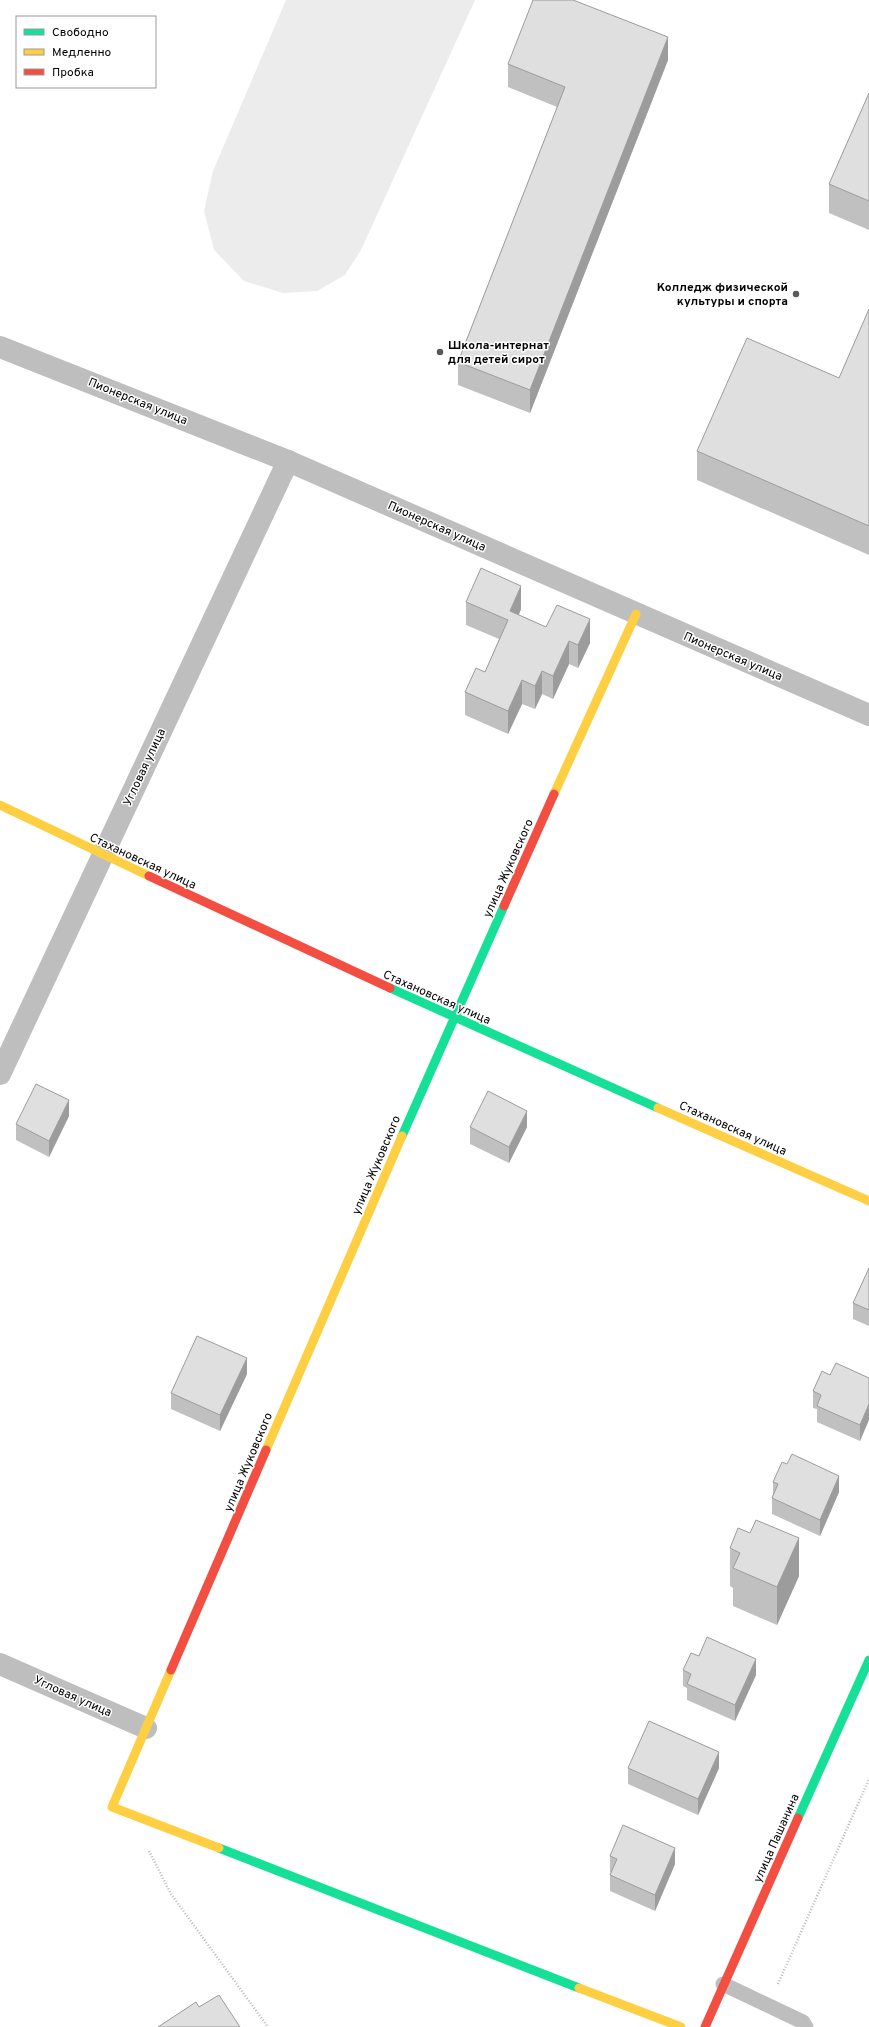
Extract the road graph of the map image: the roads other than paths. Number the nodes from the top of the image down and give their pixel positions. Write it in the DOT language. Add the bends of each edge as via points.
graph roads {
  1 [pos="0,347"];
  2 [pos="288,461"];
  3 [pos="636,614"];
  4 [pos="869,715"];
  5 [pos="0,805"];
  6 [pos="102,855"];
  7 [pos="453,1018"];
  8 [pos="0,1074"];
  9 [pos="869,1201"];
  10 [pos="869,1660"];
  11 [pos="0,1664"];
  12 [pos="146,1728"];
  13 [pos="723,1984"];
  14 [pos="681,2027"];
  15 [pos="705,2027"];
  16 [pos="806,2027"];
  1 -- 2 [label="street, Пионерская улица"];
  2 -- 3 [label="street, Пионерская улица"];
  2 -- 6 [label="street, Угловая улица"];
  3 -- 4 [label="street, Пионерская улица"];
  3 -- 7 [label="street, улица Жуковского"];
  5 -- 6 [label="street, Стахановская улица"];
  6 -- 7 [label="street, Стахановская улица"];
  6 -- 8 [label="street, Угловая улица"];
  7 -- 9 [label="street, Стахановская улица"];
  7 -- 12 [label="street, улица Жуковского"];
  10 -- 13 [label="street, улица Пашанина"];
  11 -- 12 [label="street, Угловая улица"];
  12 -- 14 [label="street, улица Жуковского" via="112,1807"];
  13 -- 15 [label="street, улица Пашанина"];
  13 -- 16 [label="lane" via="803,2022"];
}
